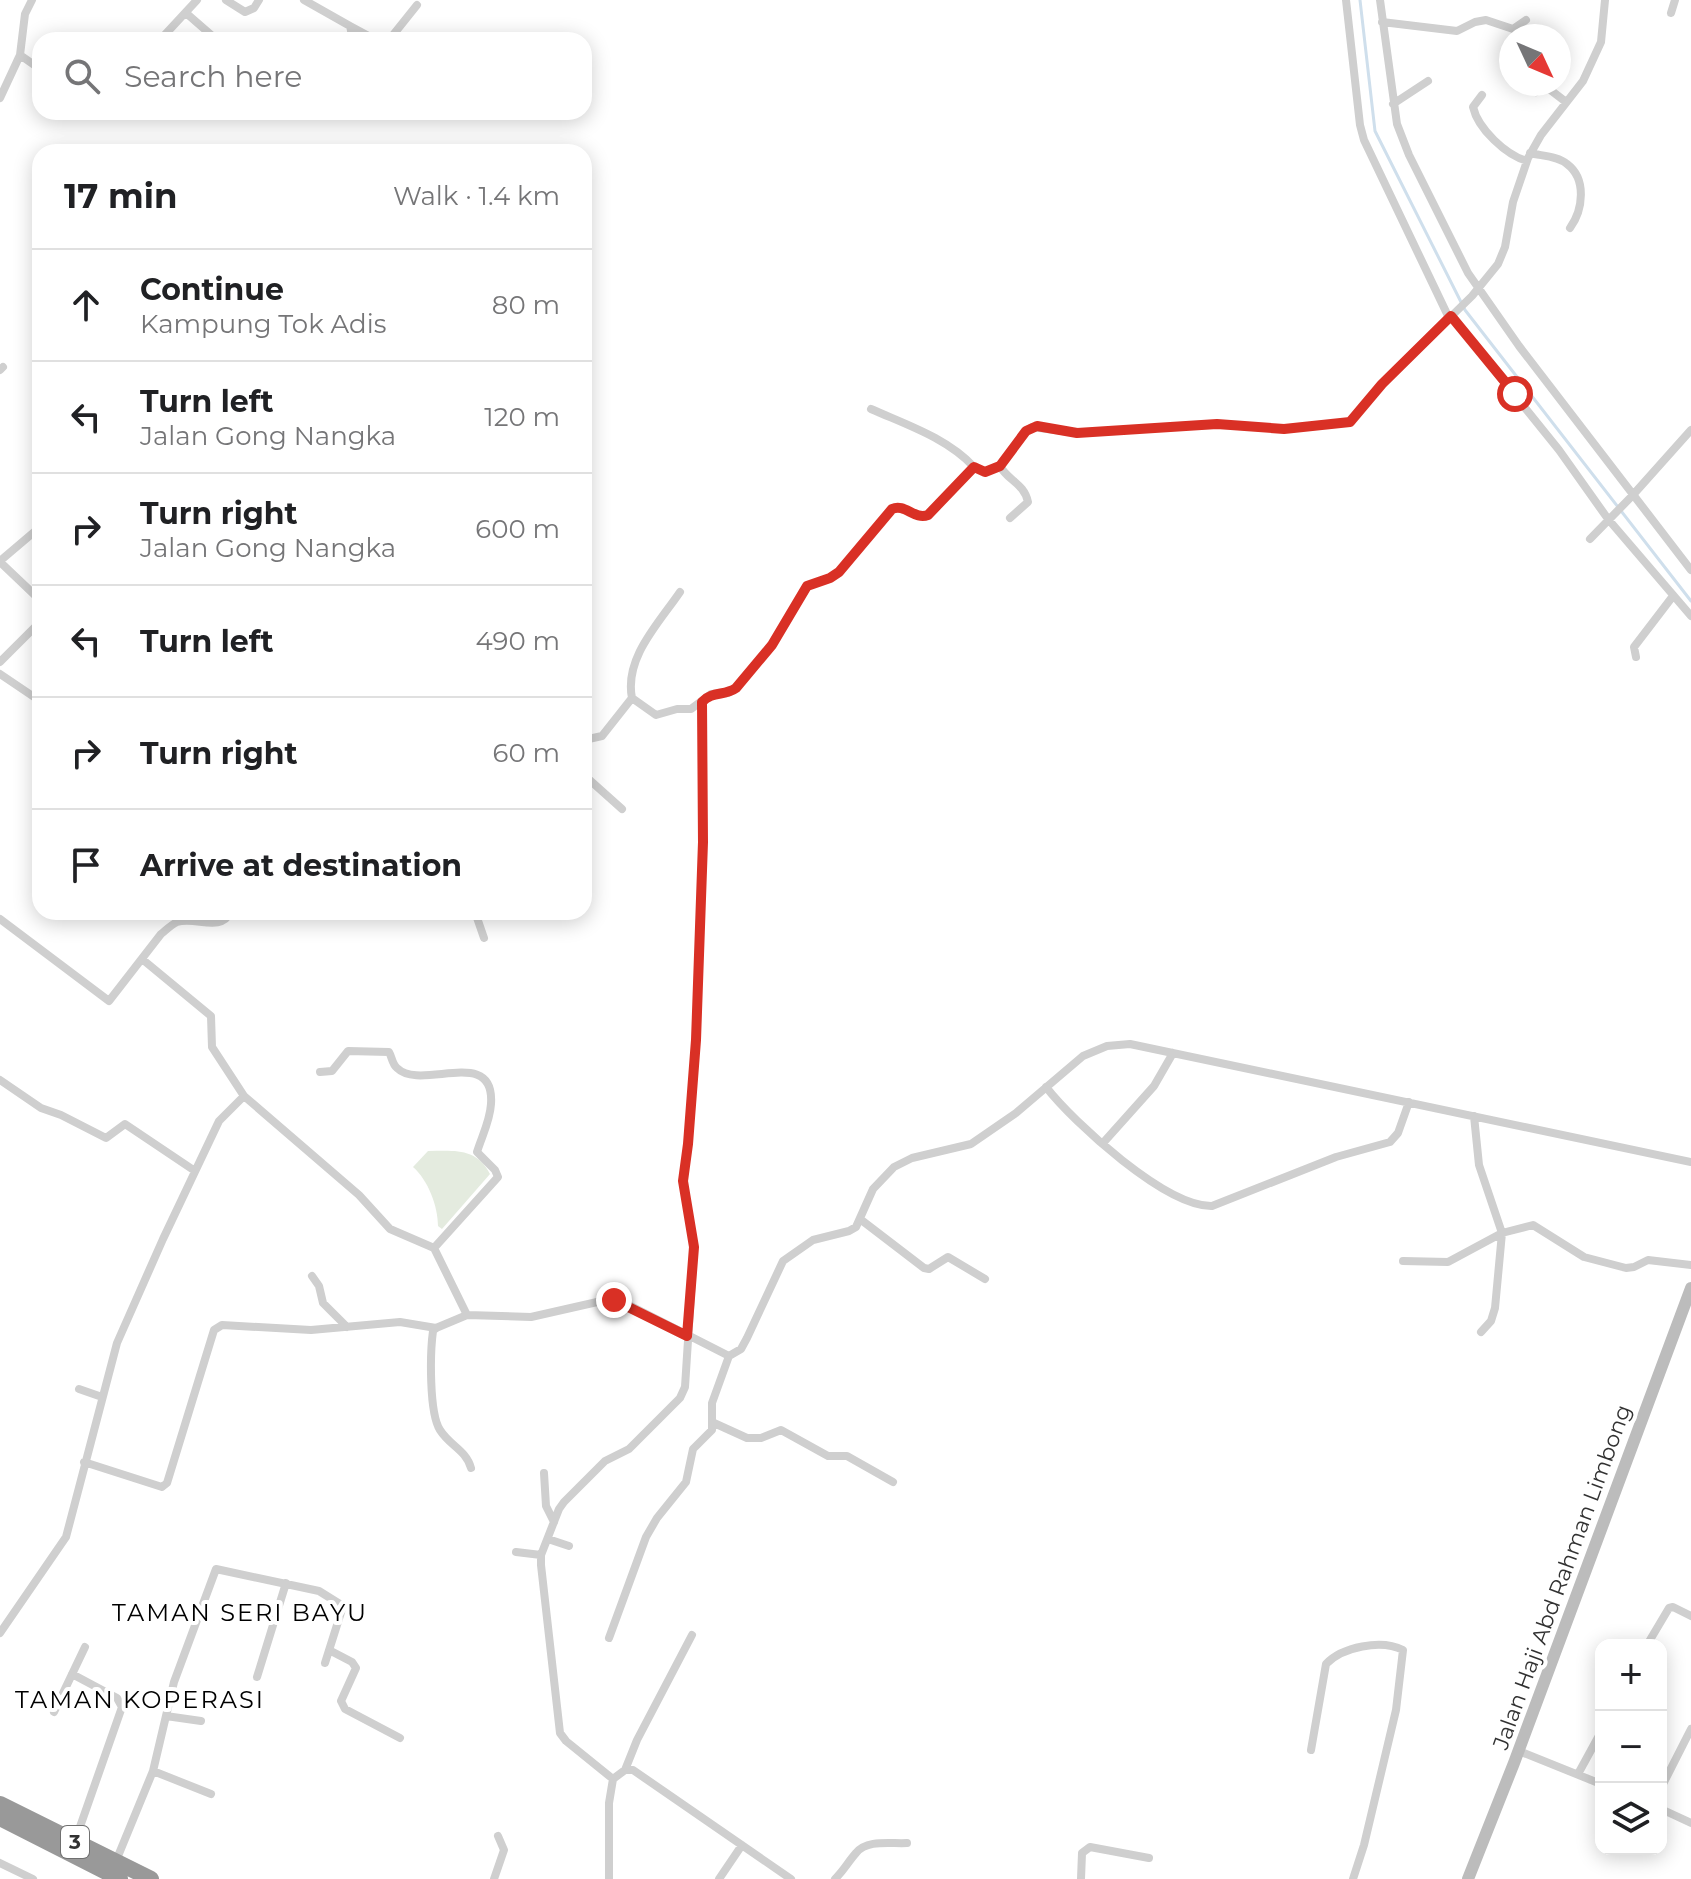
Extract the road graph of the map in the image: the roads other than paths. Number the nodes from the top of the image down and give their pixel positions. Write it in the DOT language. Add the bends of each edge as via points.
graph roads {
  1 [pos="32,0"];
  2 [pos="197,0"];
  3 [pos="226,0"];
  4 [pos="259,0"];
  5 [pos="304,0"];
  6 [pos="1346,0"];
  7 [pos="1380,0"];
  8 [pos="1605,0"];
  9 [pos="1675,0"];
  10 [pos="417,5"];
  11 [pos="186,13"];
  12 [pos="1671,13"];
  13 [pos="1526,20"];
  14 [pos="1382,22"];
  15 [pos="350,26"];
  16 [pos="168,32"];
  17 [pos="208,32"];
  18 [pos="351,32"];
  19 [pos="361,32"];
  20 [pos="395,32"];
  21 [pos="20,55"];
  22 [pos="32,63"];
  23 [pos="1428,81"];
  24 [pos="1482,95"];
  25 [pos="1558,96"];
  26 [pos="0,98"];
  27 [pos="1566,102"];
  28 [pos="1393,104"];
  29 [pos="1529,157"];
  30 [pos="1570,228"];
  31 [pos="1475,292"];
  32 [pos="1452,315"];
  33 [pos="871,409"];
  34 [pos="1691,430"];
  35 [pos="1000,466"];
  36 [pos="974,467"];
  37 [pos="1631,498"];
  38 [pos="1010,518"];
  39 [pos="1608,518"];
  40 [pos="32,534"];
  41 [pos="1590,539"];
  42 [pos="0,561"];
  43 [pos="1691,570"];
  44 [pos="32,592"];
  45 [pos="680,592"];
  46 [pos="1673,596"];
  47 [pos="1691,616"];
  48 [pos="32,630"];
  49 [pos="1636,657"];
  50 [pos="0,662"];
  51 [pos="3,676"];
  52 [pos="0,689"];
  53 [pos="32,696"];
  54 [pos="629,702"];
  55 [pos="702,702"];
  56 [pos="592,738"];
  57 [pos="592,782"];
  58 [pos="622,809"];
  59 [pos="225,920"];
  60 [pos="478,920"];
  61 [pos="2,924"];
  62 [pos="484,938"];
  63 [pos="142,959"];
  64 [pos="1173,1053"];
  65 [pos="320,1072"];
  66 [pos="0,1080"];
  67 [pos="1046,1087"];
  68 [pos="244,1096"];
  69 [pos="1409,1102"];
  70 [pos="1474,1116"];
  71 [pos="1103,1143"];
  72 [pos="1691,1162"];
  73 [pos="195,1171"];
  74 [pos="860,1219"];
  75 [pos="1502,1233"];
  76 [pos="434,1248"];
  77 [pos="1403,1261"];
  78 [pos="1691,1265"];
  79 [pos="312,1276"];
  80 [pos="985,1279"];
  81 [pos="1691,1288"];
  82 [pos="467,1315"];
  83 [pos="347,1327"];
  84 [pos="436,1328"];
  85 [pos="1481,1332"];
  86 [pos="687,1336"];
  87 [pos="729,1356"];
  88 [pos="79,1389"];
  89 [pos="102,1397"];
  90 [pos="714,1423"];
  91 [pos="84,1462"];
  92 [pos="471,1468"];
  93 [pos="544,1473"];
  94 [pos="893,1482"];
  95 [pos="554,1522"];
  96 [pos="548,1539"];
  97 [pos="569,1546"];
  98 [pos="516,1552"];
  99 [pos="541,1555"];
  100 [pos="286,1583"];
  101 [pos="1691,1616"];
  102 [pos="0,1633"];
  103 [pos="692,1635"];
  104 [pos="609,1638"];
  105 [pos="1651,1639"];
  106 [pos="85,1647"];
  107 [pos="329,1650"];
  108 [pos="325,1663"];
  109 [pos="72,1674"];
  110 [pos="257,1677"];
  111 [pos="54,1712"];
  112 [pos="166,1716"];
  113 [pos="201,1721"];
  114 [pos="1691,1729"];
  115 [pos="400,1738"];
  116 [pos="1595,1743"];
  117 [pos="1688,1743"];
  118 [pos="1311,1750"];
  119 [pos="1519,1751"];
  120 [pos="625,1770"];
  121 [pos="153,1771"];
  122 [pos="1578,1774"];
  123 [pos="613,1779"];
  124 [pos="1599,1783"];
  125 [pos="1664,1783"];
  126 [pos="211,1794"];
  127 [pos="0,1804"];
  128 [pos="1667,1812"];
  129 [pos="0,1818"];
  130 [pos="1691,1823"];
  131 [pos="498,1836"];
  132 [pos="74,1842"];
  133 [pos="907,1843"];
  134 [pos="742,1845"];
  135 [pos="1149,1858"];
  136 [pos="0,1863"];
  137 [pos="118,1871"];
  138 [pos="33,1879"];
  139 [pos="151,1879"];
  140 [pos="494,1879"];
  141 [pos="609,1879"];
  142 [pos="719,1879"];
  143 [pos="791,1879"];
  144 [pos="835,1879"];
  145 [pos="1081,1879"];
  146 [pos="1353,1879"];
  147 [pos="1468,1879"];
  1 -- 21 [label="street"];
  2 -- 11 [label="street"];
  3 -- 4 [label="street" via="245,12"];
  5 -- 15 [label="street"];
  6 -- 32 [label="street" via="1364,140"];
  7 -- 14 [label="street"];
  8 -- 27 [label="street" via="1601,42 1583,81"];
  9 -- 12 [label="street"];
  10 -- 20 [label="street"];
  11 -- 16 [label="street"];
  11 -- 17 [label="street"];
  13 -- 14 [label="street" via="1513,29 1482,20 1457,31"];
  14 -- 28 [label="street"];
  15 -- 18 [label="street"];
  15 -- 19 [label="street"];
  21 -- 22 [label="street"];
  21 -- 26 [label="street"];
  23 -- 28 [label="street"];
  24 -- 29 [label="street" via="1473,107 1476,115 1511,155"];
  25 -- 27 [label="street"];
  27 -- 29 [label="street"];
  28 -- 31 [label="street" via="1409,155"];
  29 -- 30 [label="street" via="1564,162 1574,172 1582,191"];
  29 -- 31 [label="street" via="1498,264"];
  31 -- 32 [label="street"];
  31 -- 37 [label="street"];
  32 -- 35 [label="street" via="1350,422 1284,429 1217,424 1077,433 1037,426 1026,431"];
  32 -- 39 [label="street"];
  33 -- 36 [label="street" via="932,436"];
  34 -- 37 [label="street"];
  35 -- 36 [label="street" via="985,472"];
  35 -- 38 [label="street" via="1022,486 1028,502"];
  36 -- 55 [label="street" via="928,515 892,509 839,572 807,586 772,645 736,688"];
  37 -- 39 [label="street"];
  37 -- 43 [label="street"];
  39 -- 41 [label="street"];
  39 -- 46 [label="street"];
  40 -- 42 [label="street"];
  42 -- 44 [label="street"];
  45 -- 54 [label="street" via="642,647 632,670"];
  46 -- 47 [label="street"];
  46 -- 49 [label="street" via="1634,647"];
  48 -- 50 [label="street"];
  51 -- 52 [label="street"];
  51 -- 53 [label="street"];
  54 -- 55 [label="street" via="659,716"];
  54 -- 56 [label="street" via="602,736"];
  55 -- 86 [label="street" via="696,1040 683,1181 694,1247"];
  57 -- 58 [label="street"];
  59 -- 63 [label="street" via="170,926"];
  60 -- 62 [label="street"];
  61 -- 63 [label="street" via="109,1001"];
  63 -- 68 [label="street" via="211,1016 212,1047"];
  64 -- 67 [label="street" via="1130,1044 1107,1046 1075,1062"];
  64 -- 69 [label="street"];
  64 -- 71 [label="street" via="1154,1086"];
  65 -- 76 [label="street" via="332,1071 348,1051 361,1049 389,1052 406,1074 466,1073 488,1082 491,1103 477,1152 498,1177"];
  66 -- 73 [label="street" via="41,1108 106,1138 125,1124"];
  67 -- 71 [label="street"];
  67 -- 74 [label="street" via="971,1144 894,1167 873,1189"];
  68 -- 73 [label="street" via="219,1121"];
  68 -- 76 [label="street" via="359,1195 390,1229"];
  69 -- 70 [label="street"];
  69 -- 71 [label="street" via="1390,1142 1336,1157 1212,1206 1198,1207 1157,1185"];
  70 -- 72 [label="street"];
  70 -- 75 [label="street" via="1479,1165"];
  73 -- 89 [label="street" via="117,1343"];
  74 -- 80 [label="street" via="924,1268 948,1257"];
  74 -- 87 [label="street" via="849,1231 813,1240 783,1261 741,1349"];
  75 -- 77 [label="street" via="1448,1262"];
  75 -- 78 [label="street" via="1533,1225 1584,1257 1626,1268 1648,1260"];
  75 -- 85 [label="street" via="1495,1308"];
  76 -- 82 [label="street"];
  79 -- 83 [label="street" via="323,1303"];
  81 -- 119 [label="street, Jalan Haji Abd Rahman Limbong"];
  82 -- 84 [label="street"];
  82 -- 86 [label="street" via="531,1317 614,1300"];
  83 -- 84 [label="street" via="400,1322"];
  83 -- 91 [label="street" via="218,1327 167,1483 162,1487"];
  84 -- 92 [label="street" via="431,1368 435,1418 442,1433 465,1452"];
  86 -- 87 [label="street"];
  86 -- 95 [label="street" via="680,1398 629,1449 602,1463 564,1502"];
  87 -- 90 [label="street" via="712,1403"];
  88 -- 89 [label="street"];
  89 -- 91 [label="street"];
  90 -- 94 [label="street" via="747,1438 781,1430 828,1456 847,1456"];
  90 -- 104 [label="street" via="692,1452 686,1482 646,1537"];
  91 -- 102 [label="street" via="66,1537"];
  93 -- 95 [label="street" via="546,1506"];
  95 -- 96 [label="street"];
  96 -- 97 [label="street"];
  96 -- 99 [label="street"];
  98 -- 99 [label="street"];
  99 -- 123 [label="street" via="559,1728 566,1741"];
  100 -- 107 [label="street" via="319,1591 343,1606"];
  100 -- 110 [label="street"];
  100 -- 112 [label="street" via="216,1569"];
  101 -- 105 [label="street" via="1669,1608"];
  103 -- 120 [label="street"];
  106 -- 109 [label="street"];
  107 -- 108 [label="street"];
  107 -- 115 [label="street" via="356,1668 341,1701 345,1709"];
  109 -- 111 [label="street"];
  109 -- 132 [label="street" via="117,1698 122,1707"];
  112 -- 113 [label="street"];
  112 -- 121 [label="street"];
  114 -- 117 [label="street"];
  116 -- 122 [label="street"];
  117 -- 125 [label="street"];
  118 -- 146 [label="street" via="1326,1664 1343,1652 1365,1647 1403,1650 1396,1710"];
  119 -- 122 [label="street"];
  119 -- 147 [label="street, Jalan Haji Abd Rahman Limbong"];
  120 -- 123 [label="street"];
  120 -- 134 [label="street" via="640,1774"];
  121 -- 126 [label="street"];
  121 -- 137 [label="street"];
  122 -- 124 [label="street"];
  123 -- 141 [label="street"];
  127 -- 132 [label="highway, 3"];
  128 -- 130 [label="street"];
  129 -- 137 [label="highway, 3"];
  131 -- 140 [label="street" via="504,1850"];
  132 -- 137 [label="highway, 3"];
  133 -- 144 [label="street" via="863,1846"];
  134 -- 142 [label="street"];
  134 -- 143 [label="street"];
  135 -- 145 [label="street" via="1090,1847 1082,1853"];
  136 -- 138 [label="street"];
  137 -- 139 [label="highway, 3"];
}
